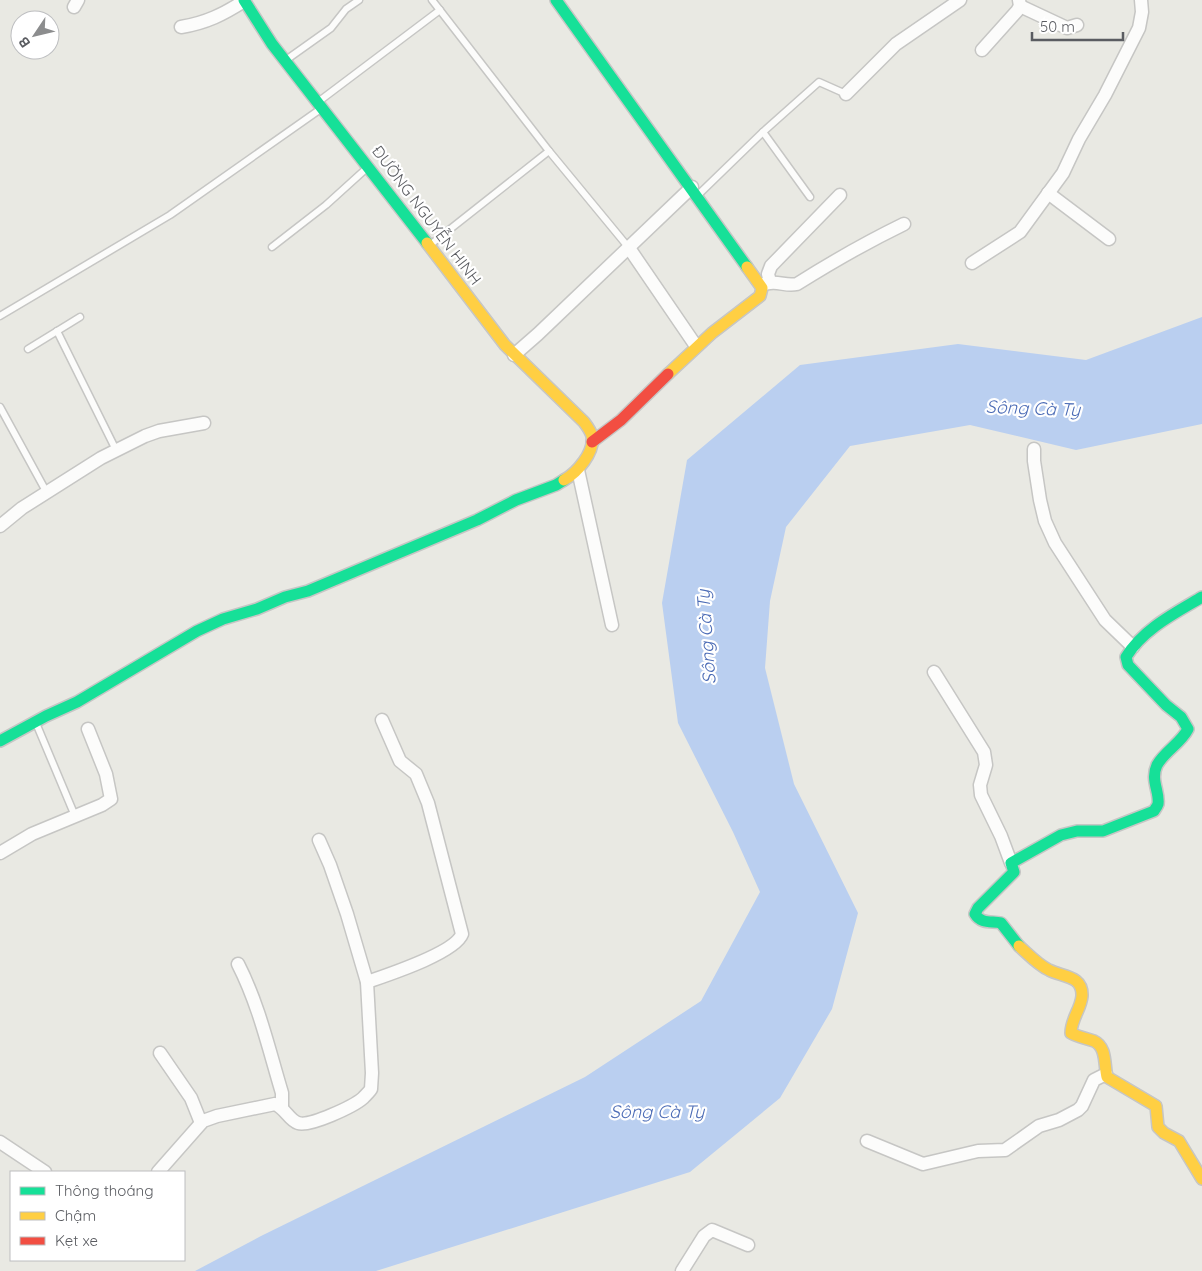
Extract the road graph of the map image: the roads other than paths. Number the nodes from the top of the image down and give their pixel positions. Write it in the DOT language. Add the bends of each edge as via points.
graph roads {
  1 [pos="244,0"];
  2 [pos="359,0"];
  3 [pos="432,0"];
  4 [pos="556,0"];
  5 [pos="960,0"];
  6 [pos="1141,0"];
  7 [pos="1020,3"];
  8 [pos="440,10"];
  9 [pos="1077,25"];
  10 [pos="182,27"];
  11 [pos="982,50"];
  12 [pos="285,61"];
  13 [pos="846,94"];
  14 [pos="320,105"];
  15 [pos="763,132"];
  16 [pos="549,151"];
  17 [pos="369,166"];
  18 [pos="695,192"];
  19 [pos="1048,194"];
  20 [pos="840,195"];
  21 [pos="810,197"];
  22 [pos="904,224"];
  23 [pos="1109,239"];
  24 [pos="429,245"];
  25 [pos="272,248"];
  26 [pos="629,248"];
  27 [pos="972,263"];
  28 [pos="766,283"];
  29 [pos="0,316"];
  30 [pos="80,317"];
  31 [pos="57,331"];
  32 [pos="696,346"];
  33 [pos="28,349"];
  34 [pos="514,355"];
  35 [pos="0,407"];
  36 [pos="204,423"];
  37 [pos="592,442"];
  38 [pos="1034,449"];
  39 [pos="116,450"];
  40 [pos="578,470"];
  41 [pos="47,493"];
  42 [pos="0,526"];
  43 [pos="1202,597"];
  44 [pos="612,625"];
  45 [pos="1133,647"];
  46 [pos="934,672"];
  47 [pos="382,720"];
  48 [pos="36,722"];
  49 [pos="88,729"];
  50 [pos="0,741"];
  51 [pos="75,816"];
  52 [pos="319,840"];
  53 [pos="0,853"];
  54 [pos="1011,863"];
  55 [pos="238,964"];
  56 [pos="367,982"];
  57 [pos="160,1053"];
  58 [pos="1106,1074"];
  59 [pos="282,1107"];
  60 [pos="201,1123"];
  61 [pos="0,1142"];
  62 [pos="867,1142"];
  63 [pos="43,1171"];
  64 [pos="159,1171"];
  65 [pos="1202,1179"];
  66 [pos="748,1245"];
  67 [pos="682,1271"];
  1 -- 10 [label="street" via="213,19"];
  1 -- 12 [label="street, ĐƯỜNG NGUYỄN HINH"];
  2 -- 12 [label="lane" via="346,9 331,28"];
  3 -- 8 [label="lane"];
  4 -- 18 [label="street"];
  5 -- 13 [label="street" via="896,44"];
  6 -- 19 [label="street" via="1139,28 1067,166"];
  7 -- 9 [label="street" via="1067,28"];
  7 -- 11 [label="street"];
  8 -- 14 [label="lane"];
  8 -- 16 [label="lane"];
  12 -- 14 [label="street, ĐƯỜNG NGUYỄN HINH"];
  13 -- 15 [label="lane" via="819,82"];
  14 -- 17 [label="street, ĐƯỜNG NGUYỄN HINH"];
  14 -- 29 [label="lane" via="170,215"];
  15 -- 18 [label="lane"];
  15 -- 21 [label="lane"];
  16 -- 24 [label="lane"];
  16 -- 26 [label="lane"];
  17 -- 24 [label="street, ĐƯỜNG NGUYỄN HINH"];
  17 -- 25 [label="lane"];
  18 -- 26 [label="street"];
  18 -- 28 [label="street"];
  19 -- 23 [label="street"];
  19 -- 27 [label="street" via="1020,232"];
  20 -- 28 [label="street" via="771,266"];
  22 -- 28 [label="street" via="797,284"];
  24 -- 34 [label="street, ĐƯỜNG NGUYỄN HINH"];
  26 -- 32 [label="street"];
  26 -- 34 [label="street"];
  28 -- 32 [label="street" via="760,296"];
  30 -- 31 [label="lane"];
  31 -- 33 [label="lane"];
  31 -- 39 [label="lane"];
  32 -- 37 [label="street" via="651,393"];
  34 -- 37 [label="street, ĐƯỜNG NGUYỄN HINH" via="584,422 592,435"];
  35 -- 41 [label="lane"];
  36 -- 39 [label="street" via="159,431"];
  37 -- 40 [label="street"];
  38 -- 45 [label="street" via="1040,500 1045,522 1055,543 1105,620"];
  39 -- 41 [label="street"];
  40 -- 44 [label="street"];
  40 -- 48 [label="street" via="556,485 516,500 469,524 308,591 223,619"];
  41 -- 42 [label="street"];
  43 -- 45 [label="street" via="1178,611"];
  45 -- 54 [label="street" via="1126,657 1128,665 1181,717 1188,729 1155,769 1157,808 1103,831 1077,830 1060,835"];
  46 -- 54 [label="street" via="984,752 986,765 980,785 981,795"];
  47 -- 56 [label="street" via="400,761 416,774 428,803 462,934 458,941 430,957"];
  48 -- 50 [label="street"];
  48 -- 51 [label="lane"];
  49 -- 51 [label="street" via="106,774 111,799"];
  51 -- 53 [label="street" via="32,834"];
  52 -- 56 [label="street"];
  54 -- 58 [label="street" via="1014,872 978,908 975,917 981,921 1001,923 1012,939 1048,970 1079,982 1081,1000 1071,1033 1099,1044"];
  55 -- 59 [label="street" via="255,1003 282,1094"];
  56 -- 59 [label="street" via="371,1089 358,1102 308,1123 293,1120"];
  57 -- 60 [label="street" via="191,1098"];
  58 -- 62 [label="street" via="1090,1084 1078,1110 1039,1126 1005,1150 978,1151 923,1164"];
  58 -- 65 [label="street" via="1156,1106 1158,1128 1179,1141"];
  59 -- 60 [label="street" via="275,1104 217,1116"];
  60 -- 64 [label="street"];
  61 -- 63 [label="street"];
  66 -- 67 [label="street" via="712,1230 704,1236"];
}
